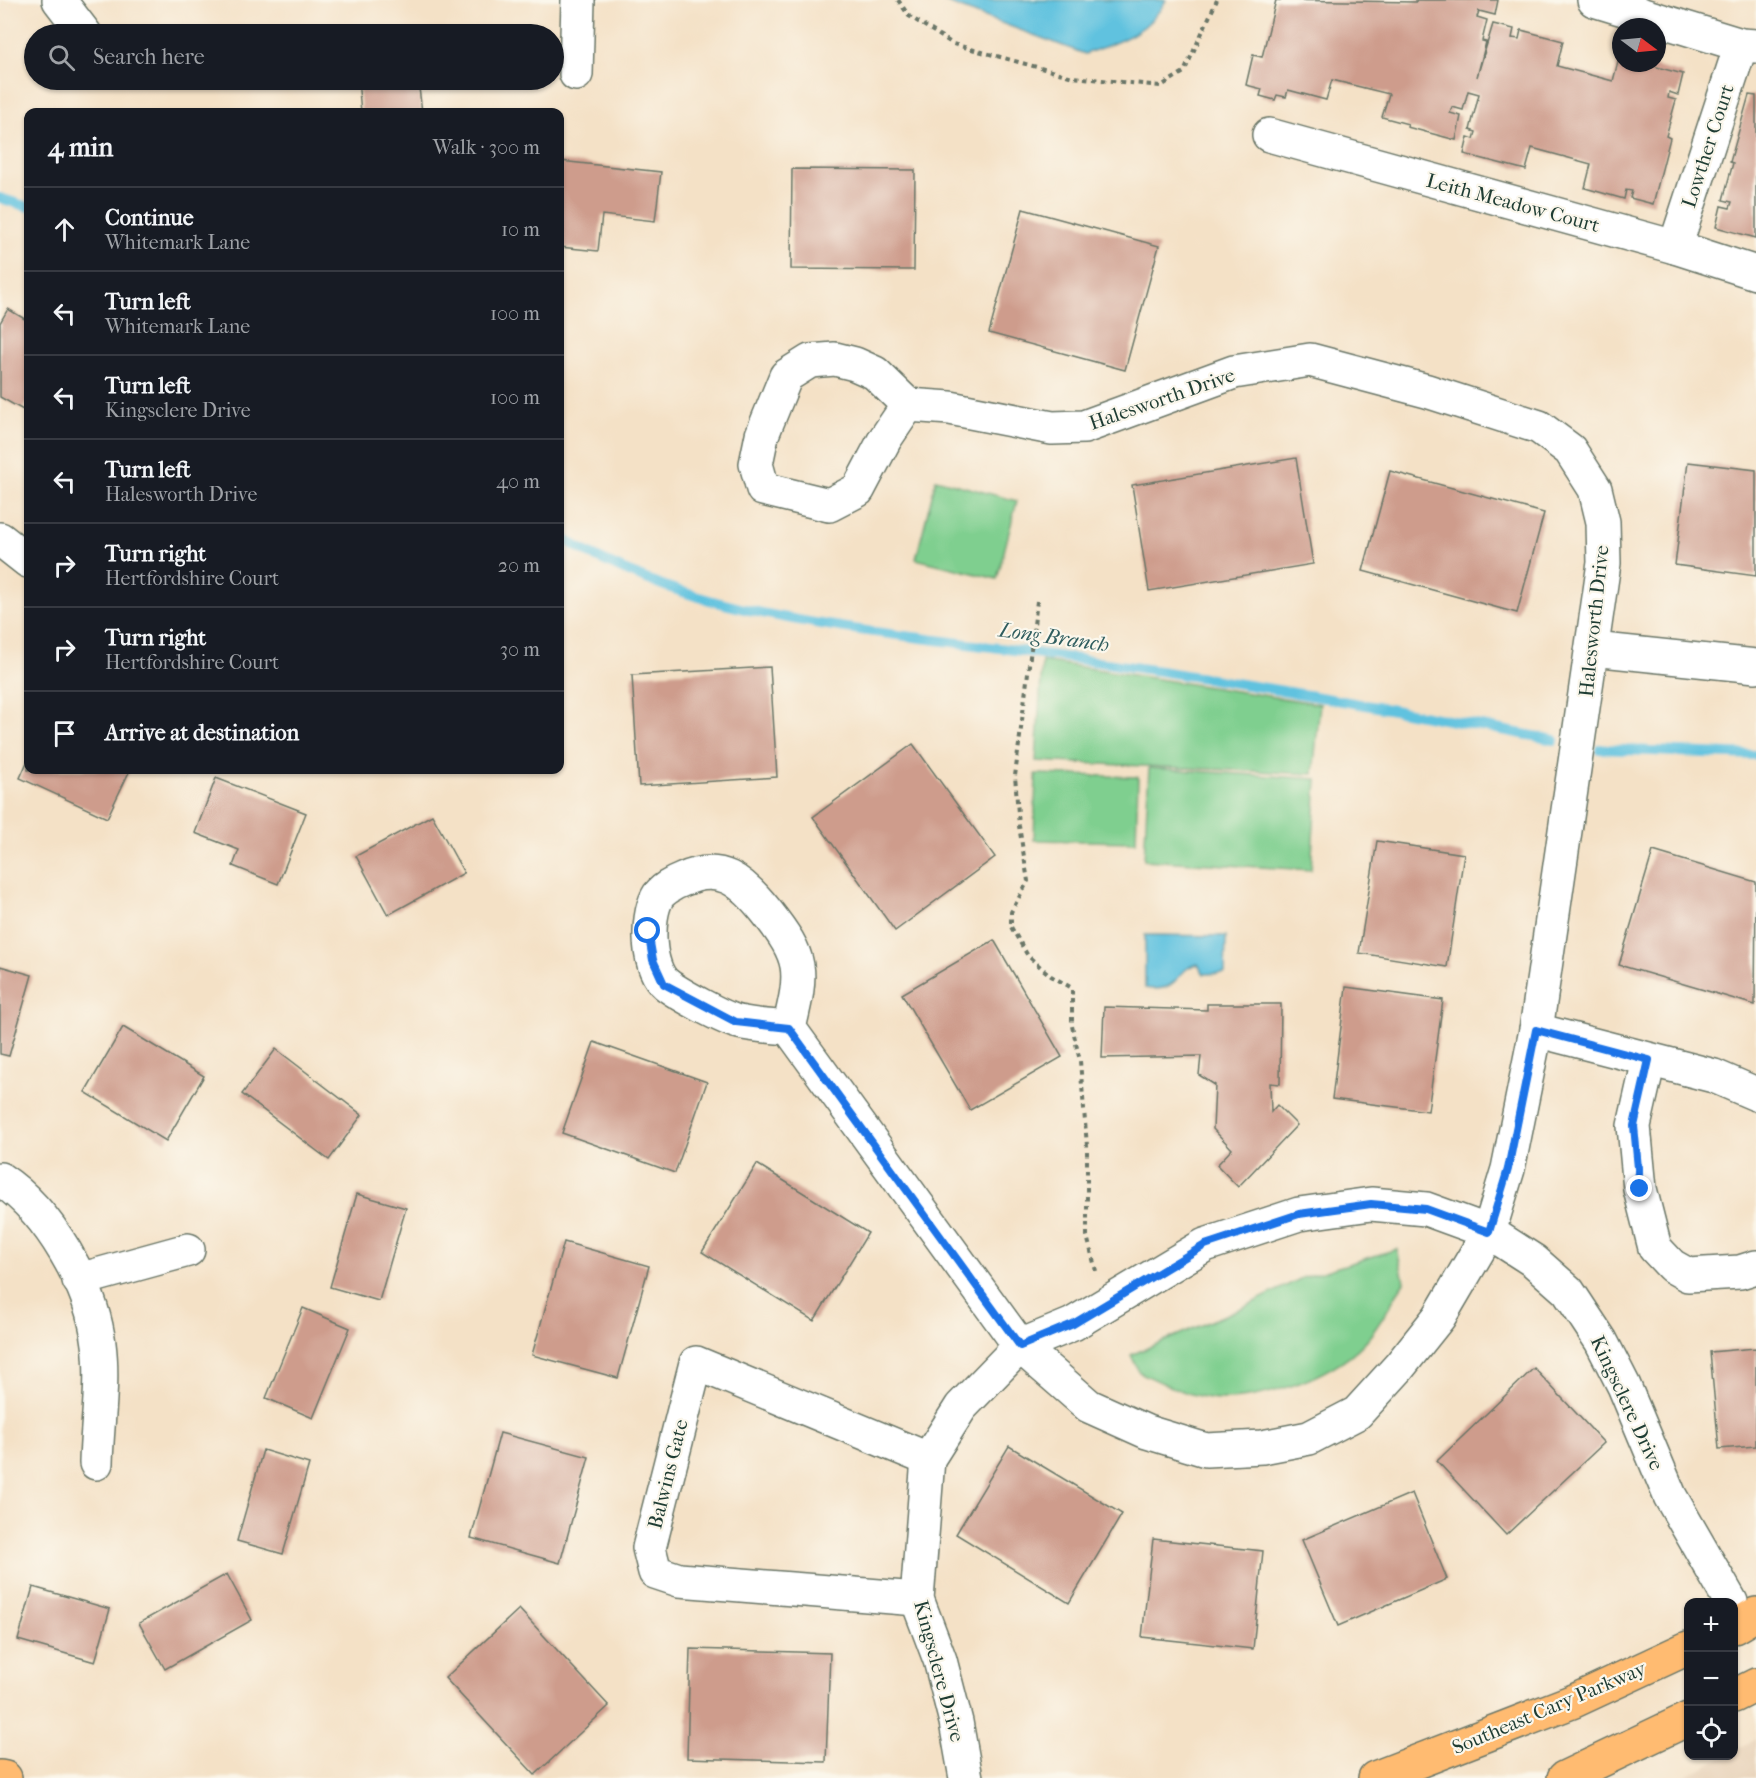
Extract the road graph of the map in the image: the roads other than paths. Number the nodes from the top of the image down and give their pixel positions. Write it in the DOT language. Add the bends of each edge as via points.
graph roads {
  1 [pos="59,0"];
  2 [pos="578,0"];
  3 [pos="1594,0"];
  4 [pos="77,24"];
  5 [pos="1749,45"];
  6 [pos="576,74"];
  7 [pos="1269,135"];
  8 [pos="1675,247"];
  9 [pos="1756,273"];
  10 [pos="908,405"];
  11 [pos="0,539"];
  12 [pos="24,558"];
  13 [pos="1593,649"];
  14 [pos="1756,666"];
  15 [pos="789,1028"];
  16 [pos="1536,1030"];
  17 [pos="1649,1060"];
  18 [pos="1756,1094"];
  19 [pos="0,1179"];
  20 [pos="1489,1232"];
  21 [pos="188,1250"];
  22 [pos="1756,1267"];
  23 [pos="79,1280"];
  24 [pos="1020,1346"];
  25 [pos="928,1459"];
  26 [pos="96,1463"];
  27 [pos="917,1599"];
  28 [pos="1740,1615"];
  29 [pos="1684,1650"];
  30 [pos="1756,1684"];
  31 [pos="1738,1694"];
  32 [pos="1684,1721"];
  33 [pos="0,1776"];
  34 [pos="5,1778"];
  35 [pos="966,1778"];
  36 [pos="1375,1778"];
  37 [pos="1564,1778"];
  1 -- 4 [label="street"];
  2 -- 6 [label="street"];
  3 -- 5 [label="street"];
  5 -- 8 [label="street, Lowther Court"];
  7 -- 8 [label="street, Leith Meadow Court"];
  8 -- 9 [label="street, Leith Meadow Court"];
  10 -- 10 [label="street" via="875,373 855,364 835,359 810,361 786,376 762,435 756,464 763,489 829,505 858,490"];
  10 -- 13 [label="street, Halesworth Drive" via="950,408 1052,428 1084,427 1234,372 1310,360 1427,391 1539,427 1570,450 1595,489 1603,522 1604,563"];
  11 -- 12 [label="street"];
  13 -- 14 [label="street"];
  13 -- 16 [label="street, Halesworth Drive"];
  15 -- 15 [label="street" via="800,985 797,964 788,938 756,898 728,875 700,872 657,897 648,931 653,960 664,984 736,1022"];
  15 -- 24 [label="street"];
  16 -- 17 [label="street"];
  16 -- 20 [label="street, Halesworth Drive" via="1508,1169"];
  17 -- 18 [label="street" via="1714,1076"];
  17 -- 22 [label="street" via="1634,1126 1640,1189 1655,1248 1672,1266 1688,1275 1740,1272"];
  19 -- 23 [label="street" via="41,1217"];
  20 -- 24 [label="street, Kingsclere Drive" via="1426,1209 1371,1204 1299,1214 1205,1245 1073,1324"];
  20 -- 24 [label="street" via="1439,1317 1399,1367 1357,1413 1310,1438 1262,1447 1206,1450 1147,1432 1089,1406"];
  20 -- 28 [label="street, Kingsclere Drive" via="1534,1261 1568,1292 1624,1386 1670,1496"];
  21 -- 23 [label="street"];
  23 -- 26 [label="street" via="94,1316 99,1346"];
  24 -- 25 [label="street, Kingsclere Drive" via="961,1407"];
  25 -- 27 [label="street, Kingsclere Drive"];
  25 -- 27 [label="street, Balwins Gate" via="696,1363 649,1548 655,1572 679,1580"];
  27 -- 35 [label="street, Kingsclere Drive" via="940,1660"];
  29 -- 36 [label="main road, Southeast Cary Parkway" via="1574,1701"];
  30 -- 31 [label="main road"];
  32 -- 37 [label="main road"];
  33 -- 34 [label="main road"];
}
